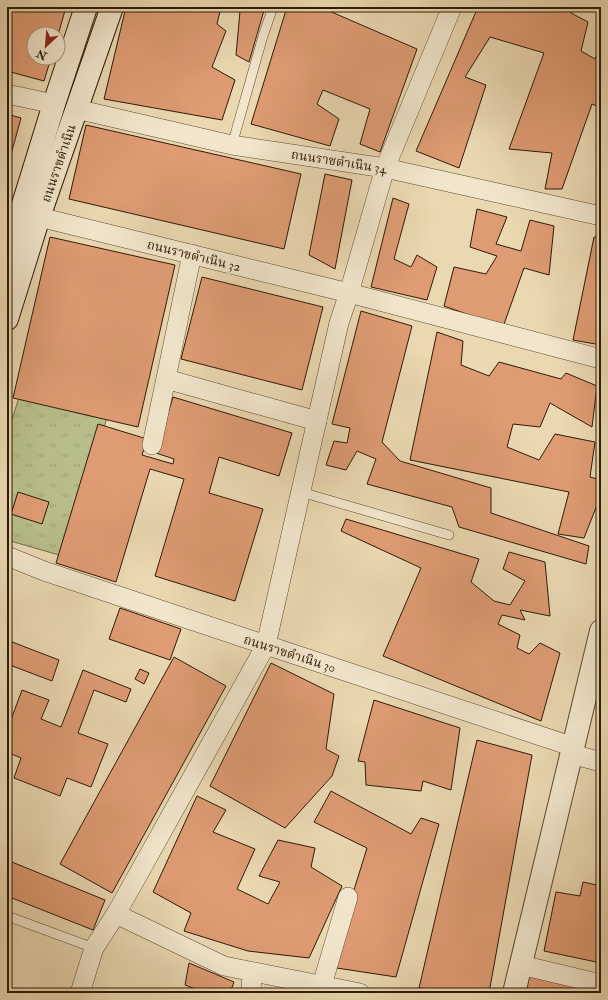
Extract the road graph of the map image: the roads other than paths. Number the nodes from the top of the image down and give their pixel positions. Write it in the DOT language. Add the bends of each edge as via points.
graph roads {
  1 [pos="86,7"];
  2 [pos="112,7"];
  3 [pos="273,7"];
  4 [pos="452,7"];
  5 [pos="7,94"];
  6 [pos="54,104"];
  7 [pos="76,110"];
  8 [pos="232,145"];
  9 [pos="385,168"];
  10 [pos="601,216"];
  11 [pos="39,217"];
  12 [pos="192,254"];
  13 [pos="7,256"];
  14 [pos="349,292"];
  15 [pos="8,315"];
  16 [pos="601,359"];
  17 [pos="166,380"];
  18 [pos="317,421"];
  19 [pos="152,445"];
  20 [pos="301,492"];
  21 [pos="449,535"];
  22 [pos="7,556"];
  23 [pos="601,631"];
  24 [pos="266,646"];
  25 [pos="573,751"];
  26 [pos="601,762"];
  27 [pos="348,897"];
  28 [pos="116,914"];
  29 [pos="7,916"];
  30 [pos="94,948"];
  31 [pos="521,965"];
  32 [pos="252,972"];
  33 [pos="601,984"];
  34 [pos="312,987"];
  35 [pos="80,993"];
  36 [pos="251,993"];
  37 [pos="360,993"];
  38 [pos="514,993"];
  1 -- 6 [label="main road, ถนนราขดำเนิน"];
  2 -- 7 [label="main road, ถนนราขดำเนิน"];
  3 -- 8 [label="lane"];
  4 -- 9 [label="street"];
  5 -- 6 [label="street"];
  6 -- 7 [label="main road"];
  6 -- 13 [label="main road, ถนนราขดำเนิน"];
  7 -- 8 [label="street, ถนนราชดำเนิน 34"];
  7 -- 11 [label="main road, ถนนราขดำเนิน"];
  8 -- 9 [label="street, ถนนราชดำเนิน 34"];
  9 -- 10 [label="street, ถนนราชดำเนิน 34"];
  9 -- 14 [label="street"];
  11 -- 12 [label="street, ถนนราขดำเนิน 32"];
  11 -- 15 [label="main road, ถนนราขดำเนิน"];
  12 -- 14 [label="street, ถนนราขดำเนิน 32"];
  12 -- 17 [label="street"];
  14 -- 16 [label="street, ถนนราขดำเนิน 32"];
  14 -- 18 [label="street" via="339,323"];
  17 -- 18 [label="street"];
  17 -- 19 [label="street"];
  18 -- 20 [label="street"];
  20 -- 21 [label="lane"];
  20 -- 24 [label="street"];
  22 -- 24 [label="street, ถนนราขดำเนิน 30" via="44,571"];
  23 -- 25 [label="main road"];
  24 -- 25 [label="street, ถนนราขดำเนิน 30"];
  24 -- 28 [label="street"];
  25 -- 26 [label="street, ถนนราขดำเนิน 30"];
  25 -- 31 [label="main road"];
  27 -- 34 [label="street"];
  28 -- 30 [label="street"];
  28 -- 32 [label="street" via="224,966"];
  29 -- 30 [label="lane"];
  30 -- 35 [label="street"];
  31 -- 33 [label="street"];
  31 -- 38 [label="main road"];
  32 -- 34 [label="street"];
  32 -- 36 [label="street"];
  34 -- 37 [label="street"];
}
